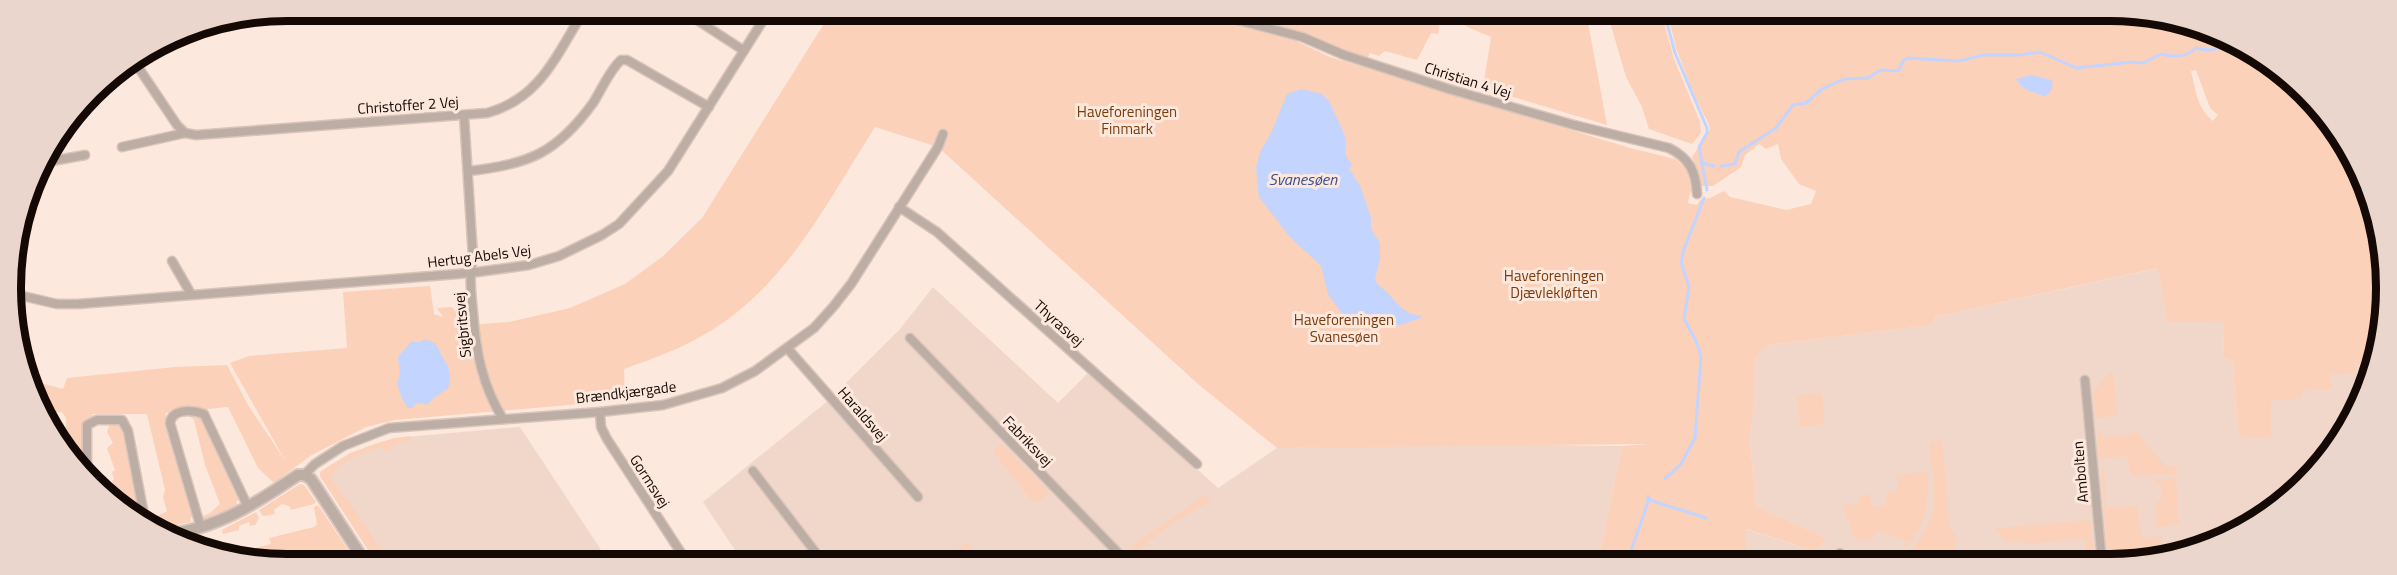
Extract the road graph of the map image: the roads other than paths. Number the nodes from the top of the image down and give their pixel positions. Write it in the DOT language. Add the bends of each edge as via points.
graph roads {
  1 [pos="578,21"];
  2 [pos="698,21"];
  3 [pos="762,21"];
  4 [pos="1241,21"];
  5 [pos="743,51"];
  6 [pos="138,67"];
  7 [pos="709,108"];
  8 [pos="464,115"];
  9 [pos="185,133"];
  10 [pos="943,134"];
  11 [pos="122,147"];
  12 [pos="85,155"];
  13 [pos="53,161"];
  14 [pos="468,171"];
  15 [pos="1697,194"];
  16 [pos="899,207"];
  17 [pos="172,261"];
  18 [pos="470,273"];
  19 [pos="191,294"];
  20 [pos="21,296"];
  21 [pos="910,338"];
  22 [pos="788,349"];
  23 [pos="2085,380"];
  24 [pos="600,412"];
  25 [pos="503,419"];
  26 [pos="87,463"];
  27 [pos="1197,464"];
  28 [pos="753,471"];
  29 [pos="304,475"];
  30 [pos="918,497"];
  31 [pos="248,507"];
  32 [pos="143,512"];
  33 [pos="201,528"];
  34 [pos="181,532"];
  35 [pos="360,554"];
  36 [pos="682,554"];
  37 [pos="817,554"];
  38 [pos="1119,554"];
  39 [pos="2101,554"];
  1 -- 8 [label="street, Christoffer 2 Vej" via="539,83 521,99 505,108"];
  2 -- 5 [label="street"];
  3 -- 5 [label="street, Hertug Abels Vej"];
  4 -- 15 [label="street, Christian 4 Vej" via="1302,37 1449,89 1669,148 1692,165"];
  5 -- 7 [label="street, Hertug Abels Vej"];
  6 -- 9 [label="street"];
  7 -- 14 [label="street" via="621,60 577,124 547,150 503,168"];
  7 -- 18 [label="street, Hertug Abels Vej" via="668,171 619,224 559,256 529,265"];
  8 -- 9 [label="street, Christoffer 2 Vej"];
  8 -- 14 [label="street, Sigbritsvej"];
  9 -- 11 [label="street, Christoffer 2 Vej"];
  10 -- 16 [label="street, Brændkjærgade"];
  12 -- 13 [label="street"];
  14 -- 18 [label="street, Sigbritsvej" via="473,257"];
  16 -- 22 [label="street, Brændkjærgade" via="833,307"];
  16 -- 27 [label="street, Thyrasvej" via="937,232"];
  17 -- 19 [label="street"];
  18 -- 19 [label="street, Hertug Abels Vej"];
  18 -- 25 [label="street, Sigbritsvej" via="477,353 490,398"];
  19 -- 20 [label="street, Hertug Abels Vej" via="78,304 57,304"];
  21 -- 38 [label="street, Fabriksvej"];
  22 -- 24 [label="street, Brændkjærgade" via="755,371 713,390 663,405"];
  22 -- 30 [label="street, Haraldsvej"];
  23 -- 39 [label="street, Ambolten"];
  24 -- 25 [label="street, Brændkjærgade"];
  24 -- 36 [label="street, Gormsvej" via="607,440"];
  25 -- 29 [label="street, Brændkjærgade" via="389,428 343,446"];
  26 -- 32 [label="street" via="87,425 97,420 122,420 128,431"];
  28 -- 37 [label="street"];
  29 -- 31 [label="street, Brændkjærgade"];
  29 -- 35 [label="street" via="311,479"];
  31 -- 33 [label="street, Brændkjærgade"];
  31 -- 33 [label="street" via="204,414 175,413 170,423"];
  33 -- 34 [label="street, Brændkjærgade"];
}
